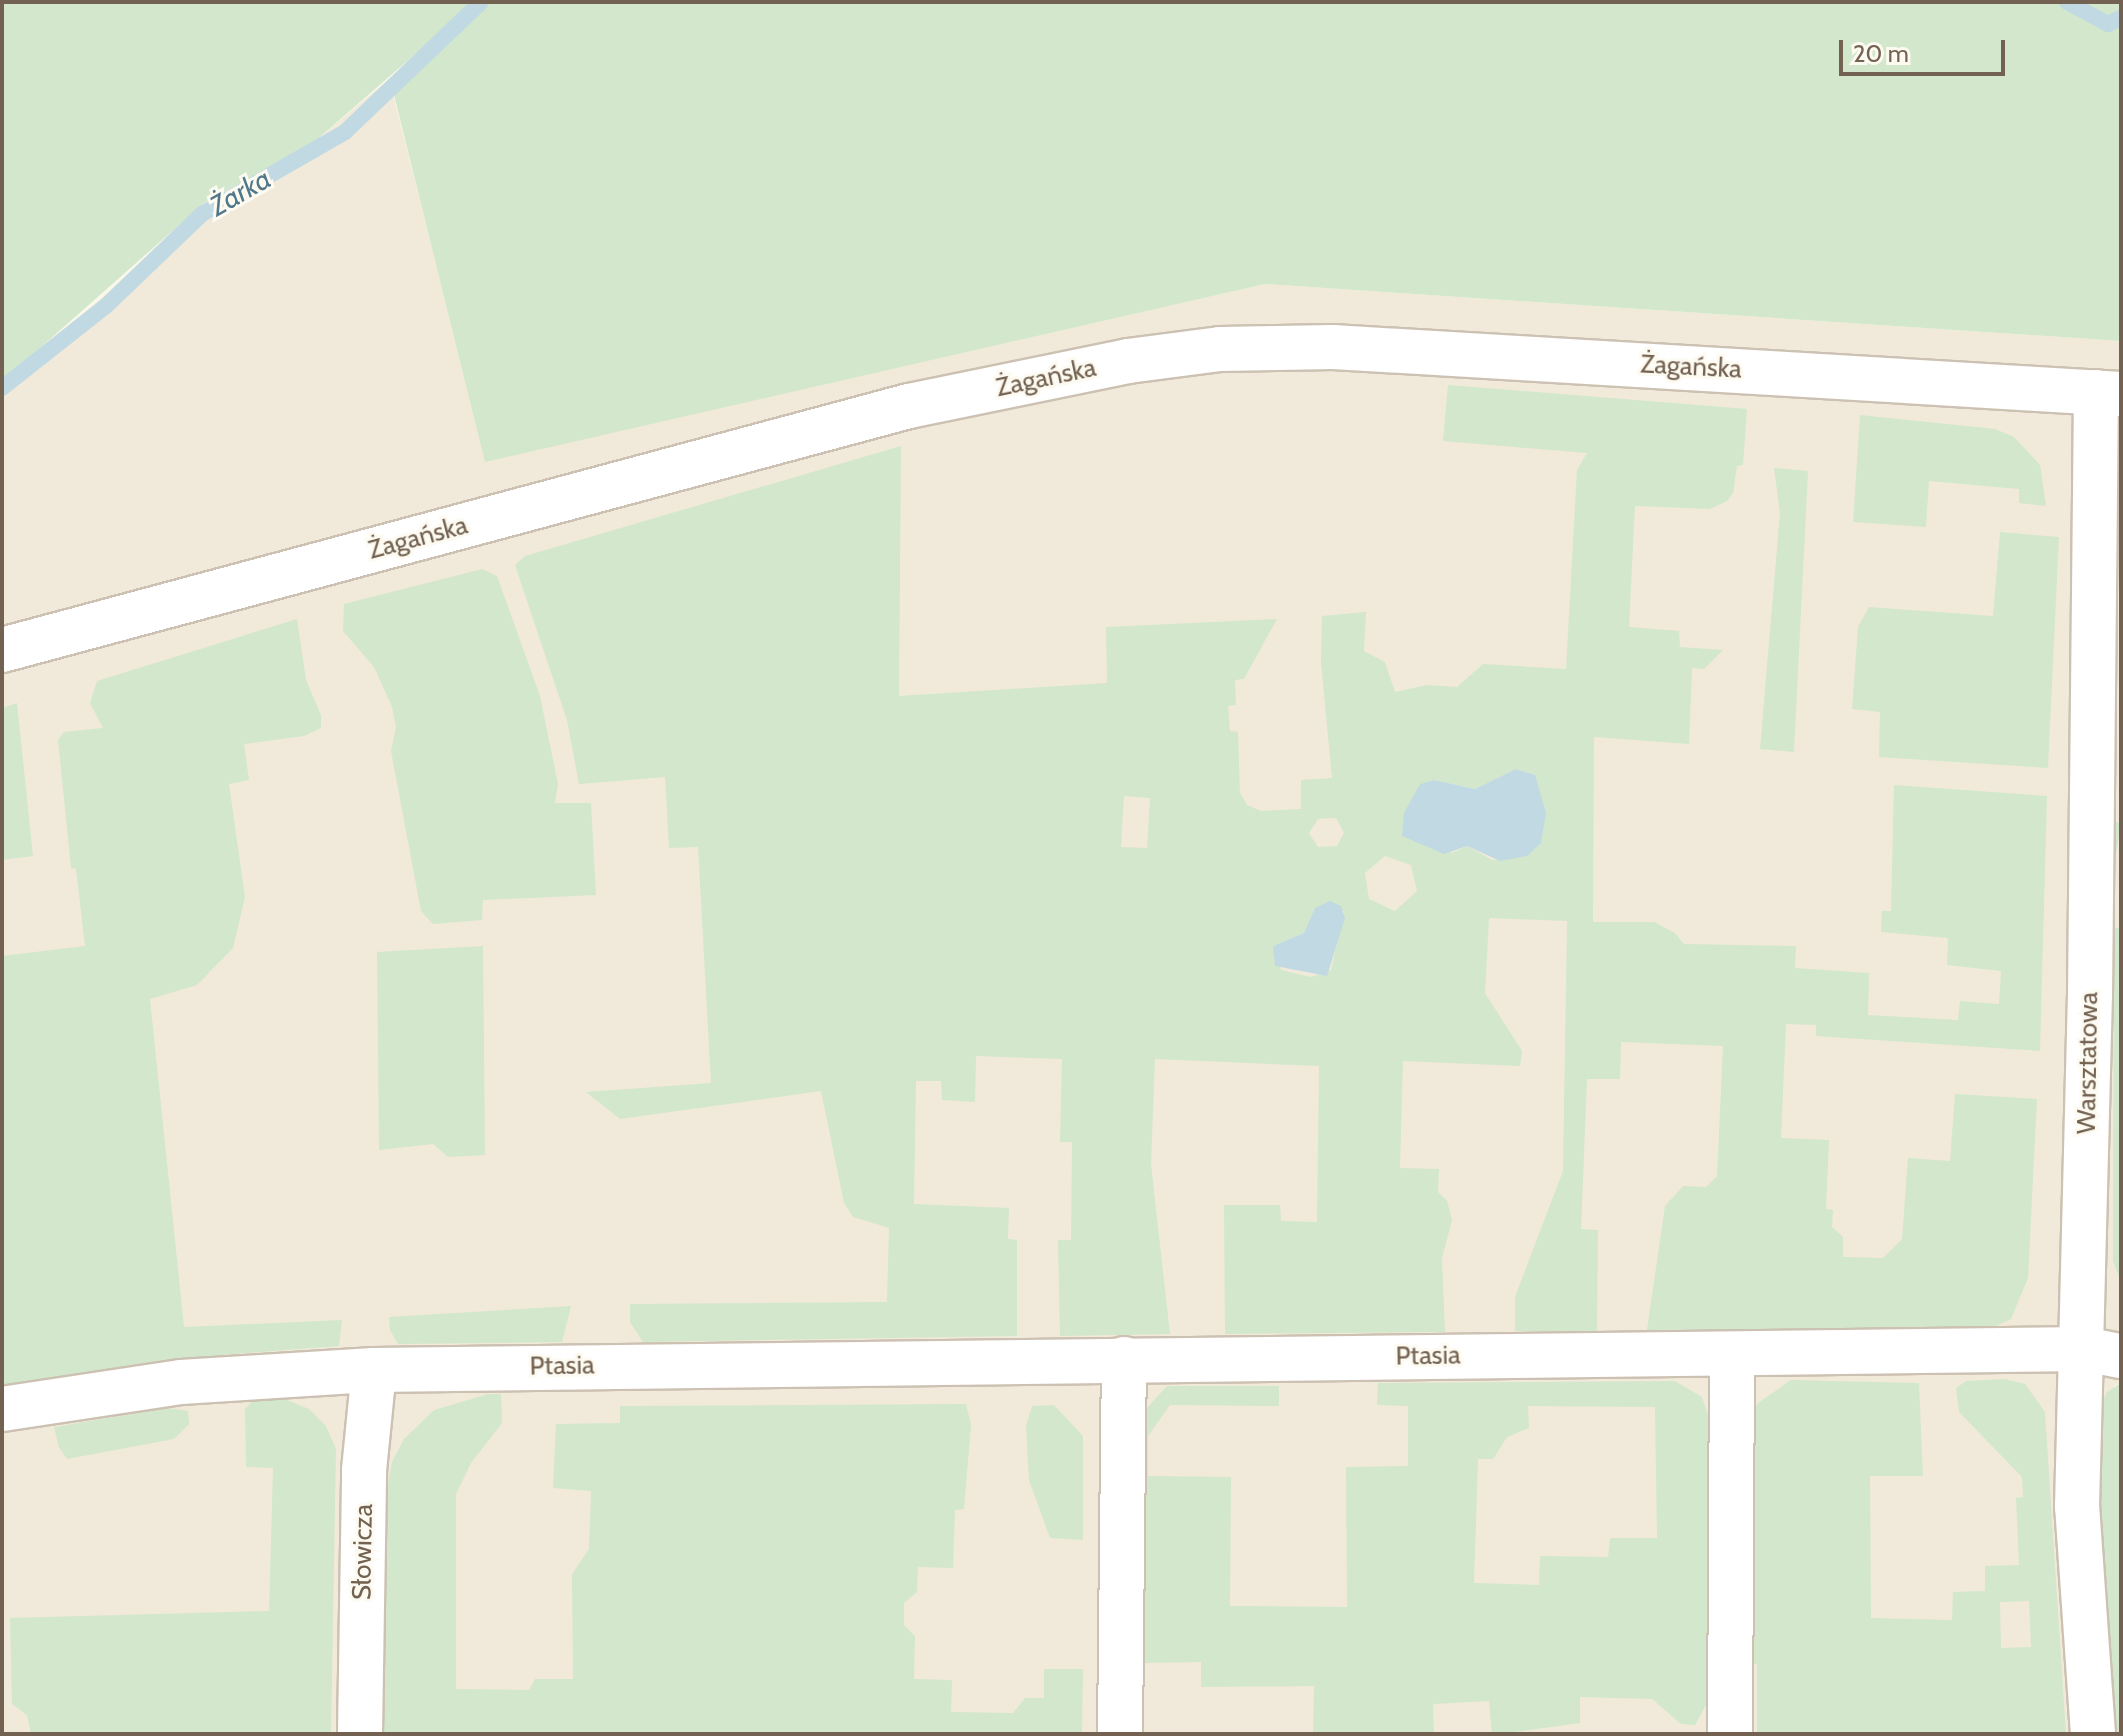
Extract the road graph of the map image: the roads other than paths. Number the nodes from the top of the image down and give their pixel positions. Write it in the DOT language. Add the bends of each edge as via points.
graph roads {
  1 [pos="2108,393"];
  2 [pos="2,650"];
  3 [pos="2102,1352"];
  4 [pos="1732,1354"];
  5 [pos="1124,1359"];
  6 [pos="374,1370"];
  7 [pos="2,1409"];
  8 [pos="360,1734"];
  9 [pos="1120,1734"];
  10 [pos="1730,1734"];
  11 [pos="2093,1734"];
  1 -- 2 [label="street, Żagańska" via="1333,347 1220,349 1128,361 909,406"];
  1 -- 3 [label="street, Warsztatowa"];
  3 -- 4 [label="street, Ptasia"];
  3 -- 11 [label="street, Warsztatowa" via="2077,1507"];
  4 -- 5 [label="street, Ptasia"];
  4 -- 10 [label="street"];
  5 -- 6 [label="street, Ptasia"];
  5 -- 9 [label="street"];
  6 -- 7 [label="street, Ptasia" via="181,1382"];
  6 -- 8 [label="street, Słowicza" via="364,1470"];
}
